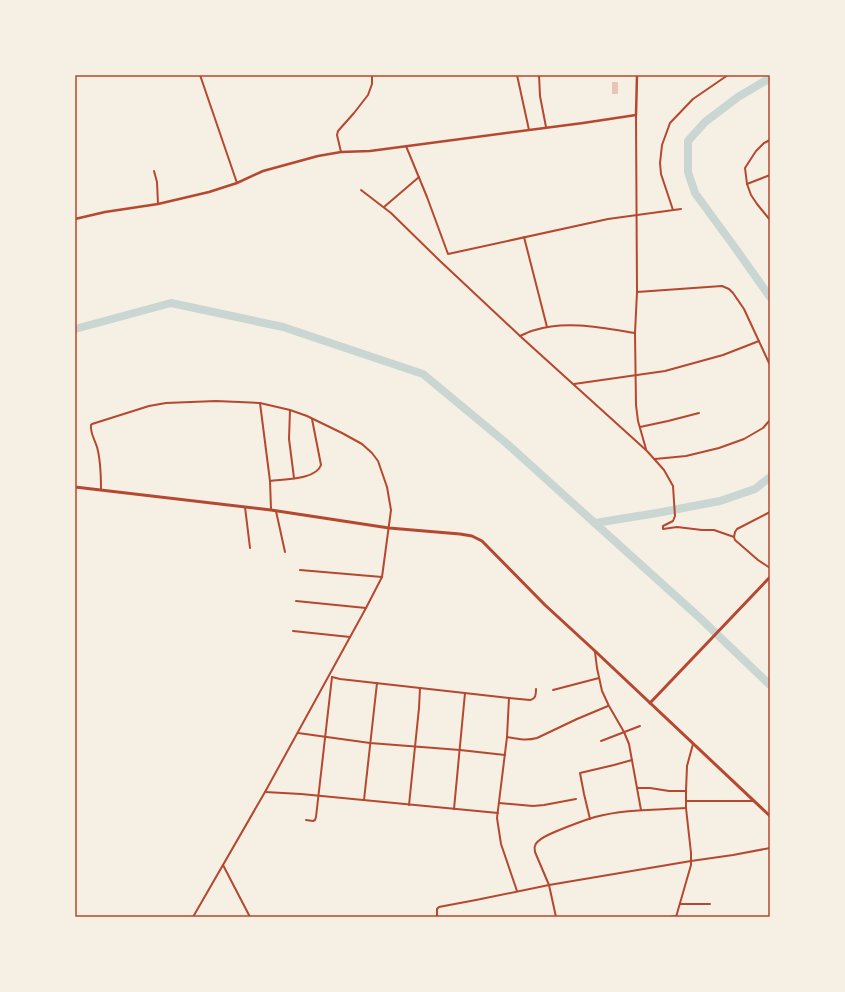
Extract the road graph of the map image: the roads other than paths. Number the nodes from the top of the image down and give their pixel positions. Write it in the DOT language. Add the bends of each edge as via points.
graph roads {
  1 [pos="200,75"];
  2 [pos="372,75"];
  3 [pos="517,75"];
  4 [pos="539,75"];
  5 [pos="637,75"];
  6 [pos="728,75"];
  7 [pos="636,115"];
  8 [pos="546,127"];
  9 [pos="529,130"];
  10 [pos="770,140"];
  11 [pos="406,146"];
  12 [pos="342,152"];
  13 [pos="154,171"];
  14 [pos="770,176"];
  15 [pos="419,177"];
  16 [pos="237,183"];
  17 [pos="747,184"];
  18 [pos="361,190"];
  19 [pos="158,204"];
  20 [pos="384,207"];
  21 [pos="681,209"];
  22 [pos="673,210"];
  23 [pos="636,215"];
  24 [pos="75,218"];
  25 [pos="770,220"];
  26 [pos="524,237"];
  27 [pos="637,292"];
  28 [pos="547,327"];
  29 [pos="635,333"];
  30 [pos="520,336"];
  31 [pos="759,341"];
  32 [pos="770,364"];
  33 [pos="635,375"];
  34 [pos="573,384"];
  35 [pos="260,403"];
  36 [pos="290,410"];
  37 [pos="699,413"];
  38 [pos="312,418"];
  39 [pos="770,420"];
  40 [pos="640,427"];
  41 [pos="647,451"];
  42 [pos="655,459"];
  43 [pos="294,478"];
  44 [pos="270,480"];
  45 [pos="75,487"];
  46 [pos="101,490"];
  47 [pos="245,507"];
  48 [pos="270,510"];
  49 [pos="276,511"];
  50 [pos="770,512"];
  51 [pos="389,528"];
  52 [pos="734,537"];
  53 [pos="250,548"];
  54 [pos="285,552"];
  55 [pos="770,568"];
  56 [pos="300,570"];
  57 [pos="382,577"];
  58 [pos="769,578"];
  59 [pos="296,601"];
  60 [pos="366,608"];
  61 [pos="293,631"];
  62 [pos="350,636"];
  63 [pos="595,651"];
  64 [pos="329,676"];
  65 [pos="332,677"];
  66 [pos="599,678"];
  67 [pos="377,683"];
  68 [pos="420,688"];
  69 [pos="536,689"];
  70 [pos="553,690"];
  71 [pos="465,693"];
  72 [pos="509,698"];
  73 [pos="650,703"];
  74 [pos="608,706"];
  75 [pos="640,726"];
  76 [pos="624,732"];
  77 [pos="298,733"];
  78 [pos="326,736"];
  79 [pos="507,737"];
  80 [pos="601,740"];
  81 [pos="370,743"];
  82 [pos="693,744"];
  83 [pos="415,746"];
  84 [pos="460,750"];
  85 [pos="505,755"];
  86 [pos="632,760"];
  87 [pos="637,788"];
  88 [pos="686,791"];
  89 [pos="265,792"];
  90 [pos="319,796"];
  91 [pos="576,799"];
  92 [pos="364,800"];
  93 [pos="686,801"];
  94 [pos="754,801"];
  95 [pos="499,804"];
  96 [pos="409,805"];
  97 [pos="686,808"];
  98 [pos="454,809"];
  99 [pos="641,810"];
  100 [pos="498,813"];
  101 [pos="770,816"];
  102 [pos="590,819"];
  103 [pos="306,820"];
  104 [pos="770,848"];
  105 [pos="691,861"];
  106 [pos="223,864"];
  107 [pos="549,885"];
  108 [pos="517,891"];
  109 [pos="680,904"];
  110 [pos="710,904"];
  111 [pos="676,916"];
  112 [pos="193,917"];
  113 [pos="250,917"];
  114 [pos="437,917"];
  115 [pos="556,917"];
  116 [pos="670,917"];
  1 -- 16 [label="street"];
  2 -- 12 [label="street" via="368,95 338,130"];
  3 -- 9 [label="street"];
  4 -- 8 [label="street"];
  5 -- 7 [label="street"];
  6 -- 22 [label="street" via="693,99 670,124 662,145 660,168"];
  7 -- 8 [label="street"];
  7 -- 23 [label="street"];
  8 -- 9 [label="street"];
  9 -- 11 [label="street"];
  10 -- 17 [label="street" via="756,151 745,168"];
  11 -- 12 [label="street"];
  11 -- 15 [label="street"];
  12 -- 16 [label="street" via="263,170"];
  13 -- 19 [label="street"];
  14 -- 17 [label="street"];
  15 -- 20 [label="street"];
  15 -- 26 [label="street" via="448,254"];
  16 -- 19 [label="street"];
  17 -- 25 [label="street" via="757,204"];
  18 -- 20 [label="street"];
  19 -- 24 [label="street"];
  20 -- 30 [label="street"];
  21 -- 22 [label="street"];
  22 -- 23 [label="street"];
  23 -- 26 [label="street"];
  23 -- 27 [label="street"];
  26 -- 28 [label="street"];
  27 -- 29 [label="street"];
  27 -- 31 [label="street" via="722,286 734,292"];
  28 -- 29 [label="street" via="574,325"];
  28 -- 30 [label="street"];
  29 -- 33 [label="street"];
  30 -- 34 [label="street"];
  31 -- 32 [label="street"];
  31 -- 33 [label="street" via="700,362"];
  33 -- 34 [label="street"];
  33 -- 40 [label="street"];
  34 -- 41 [label="street"];
  35 -- 36 [label="street"];
  35 -- 44 [label="street"];
  35 -- 46 [label="street" via="166,403 94,423 90,428 97,448"];
  36 -- 38 [label="street"];
  36 -- 43 [label="street" via="289,439"];
  37 -- 40 [label="street"];
  38 -- 43 [label="street" via="320,468 310,475"];
  38 -- 51 [label="street" via="362,444 378,461 387,487 391,510"];
  39 -- 42 [label="street" via="763,428 744,439 719,448 686,456"];
  40 -- 41 [label="street"];
  41 -- 42 [label="street"];
  42 -- 52 [label="street" via="673,486 675,516 673,521 663,526 664,529 677,527 714,530"];
  43 -- 44 [label="street"];
  44 -- 48 [label="street"];
  45 -- 46 [label="main road"];
  46 -- 47 [label="main road"];
  47 -- 48 [label="main road"];
  47 -- 53 [label="street"];
  48 -- 49 [label="main road"];
  49 -- 51 [label="main road"];
  49 -- 54 [label="street"];
  50 -- 52 [label="street" via="737,529"];
  51 -- 57 [label="street"];
  51 -- 63 [label="main road" via="460,534 482,541"];
  52 -- 55 [label="street"];
  56 -- 57 [label="street"];
  57 -- 60 [label="street"];
  58 -- 73 [label="main road"];
  59 -- 60 [label="street"];
  60 -- 62 [label="street"];
  61 -- 62 [label="street"];
  62 -- 64 [label="street"];
  63 -- 66 [label="street"];
  63 -- 73 [label="main road"];
  64 -- 65 [label="street"];
  64 -- 77 [label="street"];
  65 -- 67 [label="street"];
  65 -- 78 [label="street"];
  66 -- 70 [label="street"];
  66 -- 74 [label="street"];
  67 -- 68 [label="street"];
  67 -- 81 [label="street"];
  68 -- 71 [label="street"];
  68 -- 83 [label="street"];
  69 -- 72 [label="street" via="536,697 533,700"];
  71 -- 72 [label="street"];
  71 -- 84 [label="street"];
  72 -- 79 [label="street"];
  73 -- 82 [label="main road"];
  74 -- 76 [label="street"];
  74 -- 79 [label="street" via="537,738 524,740"];
  75 -- 76 [label="street"];
  76 -- 80 [label="street"];
  76 -- 86 [label="street"];
  77 -- 78 [label="street"];
  77 -- 89 [label="street"];
  78 -- 81 [label="street"];
  78 -- 90 [label="street"];
  79 -- 85 [label="street"];
  81 -- 83 [label="street"];
  81 -- 92 [label="street"];
  82 -- 88 [label="street" via="687,766"];
  82 -- 94 [label="main road"];
  83 -- 84 [label="street"];
  83 -- 96 [label="street"];
  84 -- 85 [label="street"];
  84 -- 98 [label="street"];
  85 -- 95 [label="street"];
  86 -- 87 [label="street"];
  86 -- 102 [label="street" via="580,773"];
  87 -- 88 [label="street"];
  87 -- 99 [label="street"];
  88 -- 93 [label="street"];
  89 -- 90 [label="street"];
  89 -- 106 [label="street"];
  90 -- 92 [label="street"];
  90 -- 103 [label="street" via="315,820"];
  91 -- 95 [label="street" via="533,806"];
  92 -- 96 [label="street"];
  93 -- 94 [label="street"];
  93 -- 97 [label="street"];
  94 -- 101 [label="main road"];
  95 -- 100 [label="street"];
  96 -- 98 [label="street"];
  97 -- 99 [label="street"];
  97 -- 105 [label="street"];
  98 -- 100 [label="street"];
  99 -- 102 [label="street"];
  100 -- 108 [label="street" via="501,844"];
  102 -- 107 [label="street" via="548,835 535,844 535,852"];
  104 -- 105 [label="street"];
  105 -- 107 [label="street"];
  105 -- 109 [label="street"];
  106 -- 112 [label="street"];
  106 -- 113 [label="street"];
  107 -- 108 [label="street"];
  107 -- 115 [label="street"];
  108 -- 114 [label="street" via="439,907 436,911"];
  109 -- 110 [label="street"];
  109 -- 111 [label="street"];
  111 -- 116 [label="street"];
}
